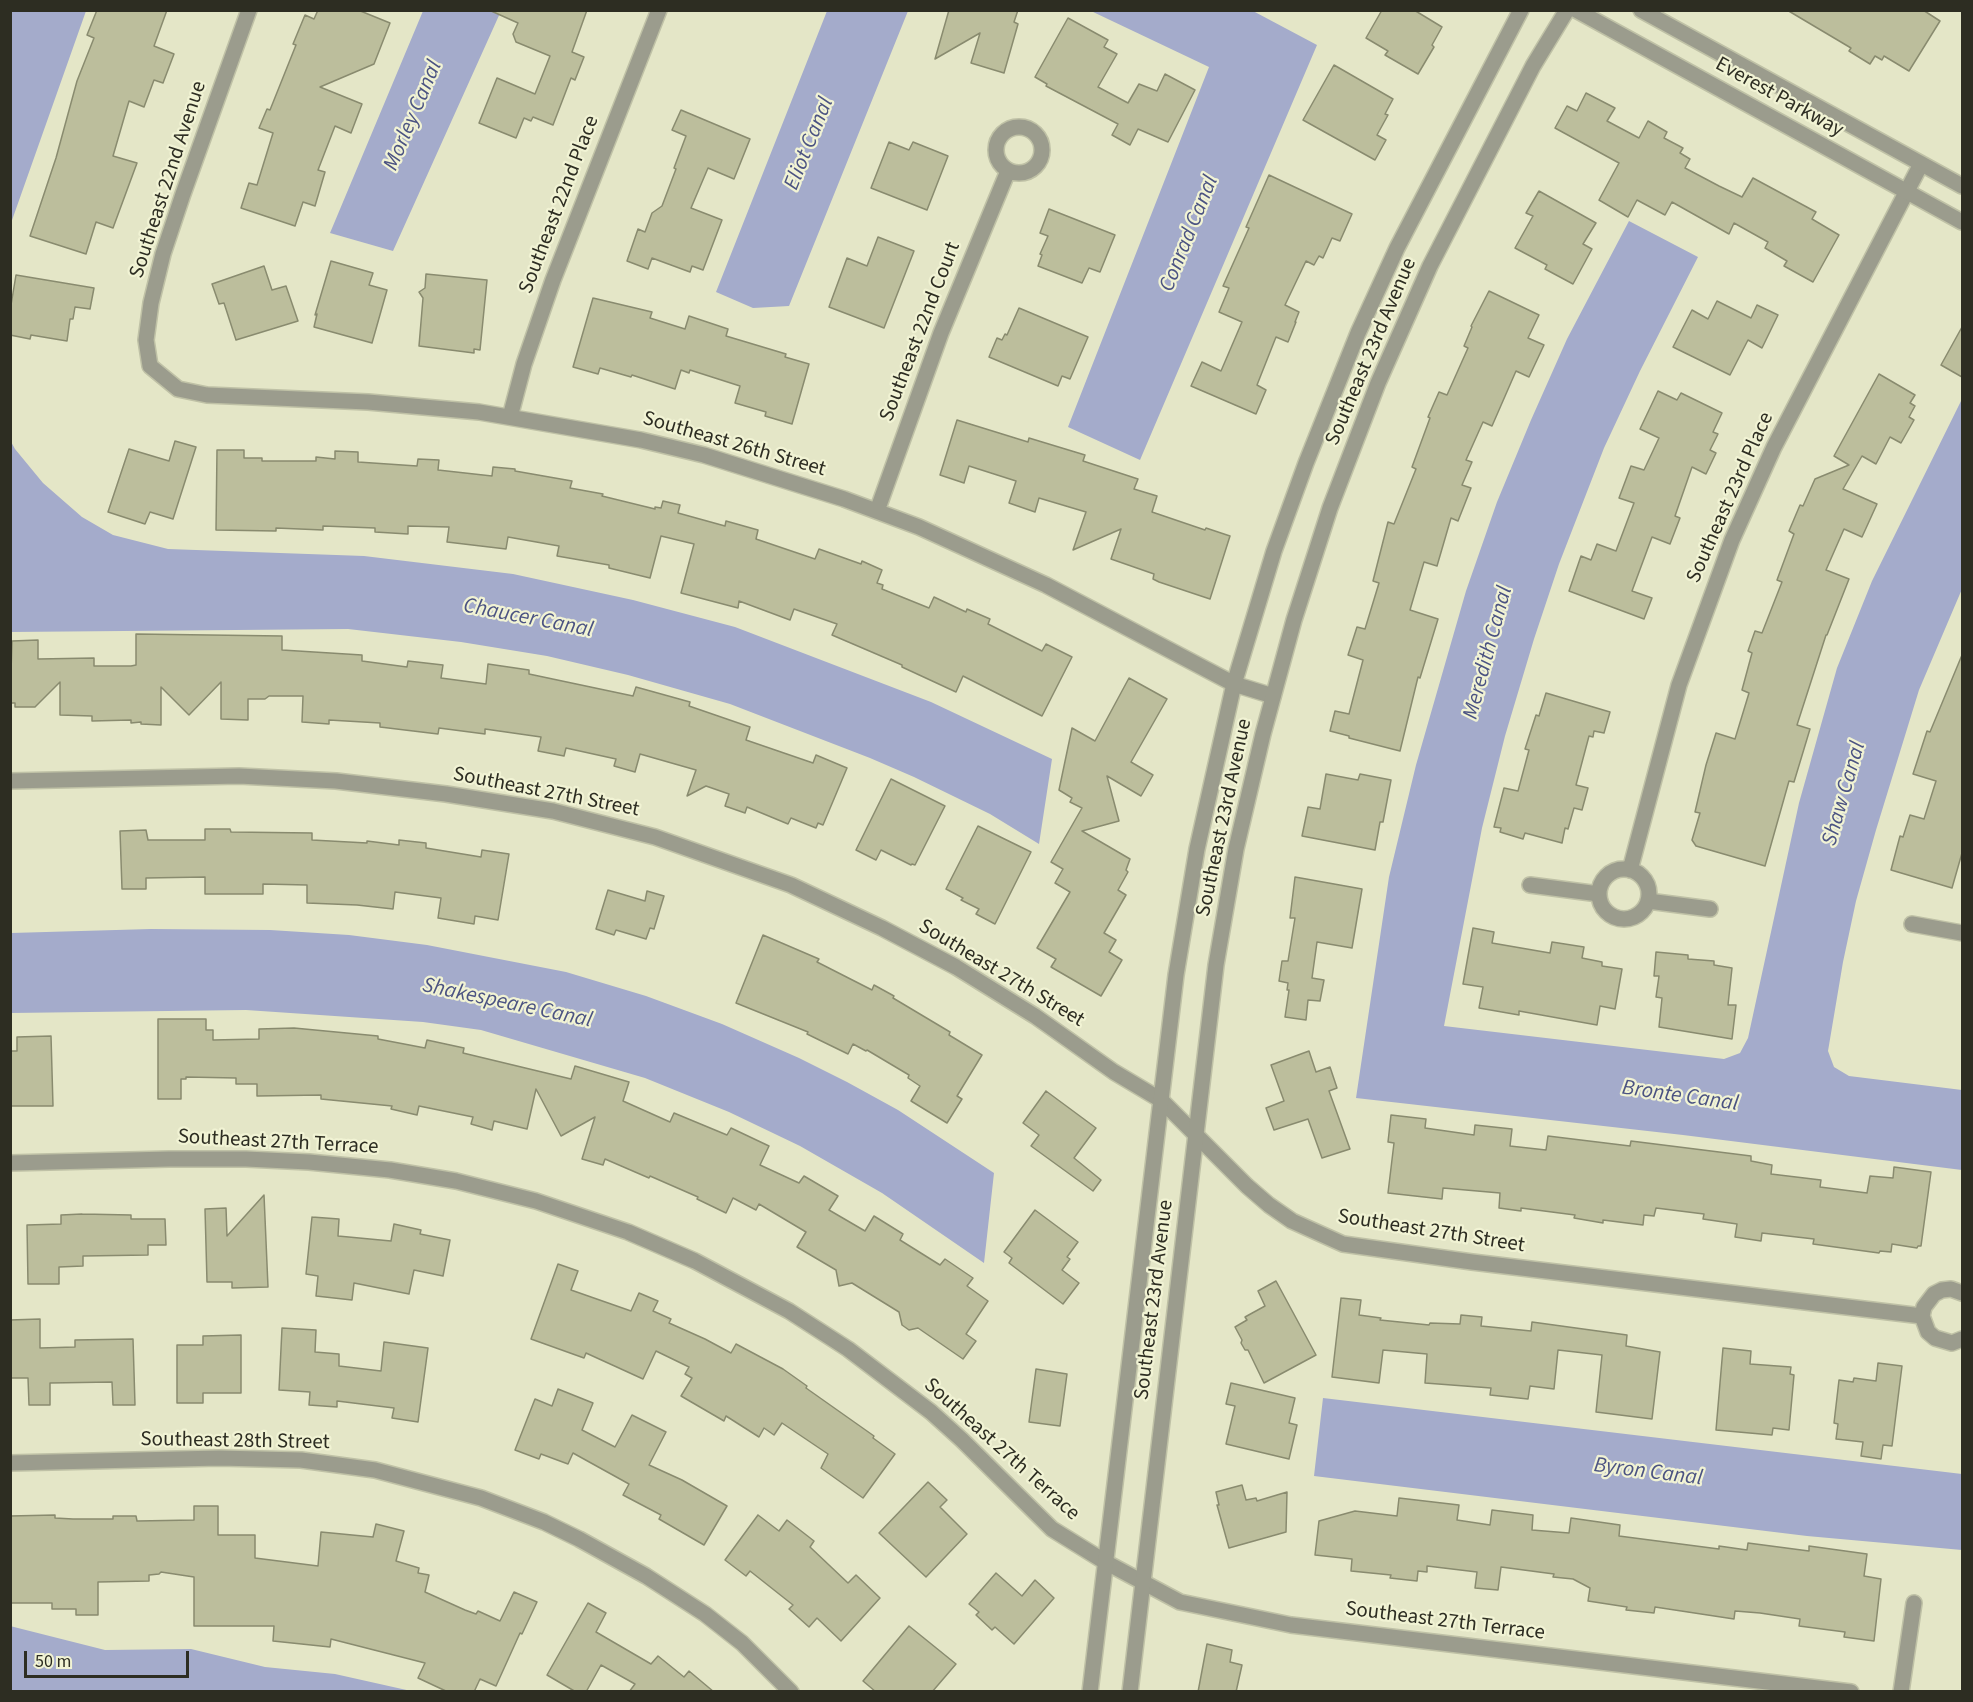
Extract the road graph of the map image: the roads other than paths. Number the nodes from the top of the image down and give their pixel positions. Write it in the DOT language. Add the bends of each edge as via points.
graph roads {
  1 [pos="249,10"];
  2 [pos="659,10"];
  3 [pos="1521,10"];
  4 [pos="1567,10"];
  5 [pos="1576,10"];
  6 [pos="1641,10"];
  7 [pos="1921,164"];
  8 [pos="1008,171"];
  9 [pos="1962,186"];
  10 [pos="1906,192"];
  11 [pos="1962,222"];
  12 [pos="150,366"];
  13 [pos="510,417"];
  14 [pos="877,511"];
  15 [pos="1234,684"];
  16 [pos="1273,696"];
  17 [pos="10,781"];
  18 [pos="1630,870"];
  19 [pos="1530,885"];
  20 [pos="1599,894"];
  21 [pos="1648,901"];
  22 [pos="1710,909"];
  23 [pos="1912,924"];
  24 [pos="1962,933"];
  25 [pos="1161,1100"];
  26 [pos="1196,1134"];
  27 [pos="10,1163"];
  28 [pos="1962,1293"];
  29 [pos="1922,1316"];
  30 [pos="1962,1339"];
  31 [pos="10,1463"];
  32 [pos="1107,1563"];
  33 [pos="1144,1584"];
  34 [pos="1914,1603"];
  35 [pos="791,1692"];
  36 [pos="1090,1692"];
  37 [pos="1130,1692"];
  38 [pos="1851,1692"];
  39 [pos="1901,1692"];
  1 -- 12 [label="street, Southeast 22nd Avenue" via="164,254 146,340"];
  2 -- 13 [label="street, Southeast 22nd Place" via="552,280"];
  3 -- 15 [label="street, Southeast 23rd Avenue" via="1397,248 1358,333 1274,551"];
  4 -- 16 [label="street, Southeast 23rd Avenue" via="1533,66 1430,266 1378,383 1330,508"];
  5 -- 10 [label="street, Everest Parkway"];
  6 -- 7 [label="street, Everest Parkway"];
  7 -- 9 [label="street, Everest Parkway"];
  7 -- 10 [label="street, Southeast 23rd Place"];
  8 -- 14 [label="street, Southeast 22nd Court" via="941,333"];
  10 -- 11 [label="street, Everest Parkway"];
  10 -- 18 [label="street, Southeast 23rd Place" via="1774,447 1732,540 1679,685"];
  12 -- 13 [label="street, Southeast 26th Street" via="178,389 207,395 368,402"];
  13 -- 14 [label="street, Southeast 26th Street" via="685,450"];
  14 -- 15 [label="street, Southeast 26th Street" via="1046,585"];
  15 -- 16 [label="street, Southeast 26th Street"];
  15 -- 25 [label="street, Southeast 23rd Avenue" via="1197,849"];
  16 -- 26 [label="street, Southeast 23rd Avenue" via="1234,860 1216,965"];
  17 -- 25 [label="street, Southeast 27th Street" via="240,776 336,781 553,811 644,834 791,885 882,928 1025,1010"];
  18 -- 20 [label="street" via="1609,875"];
  18 -- 21 [label="street" via="1643,878"];
  19 -- 20 [label="street"];
  20 -- 21 [label="street" via="1605,909 1617,918 1640,914"];
  21 -- 22 [label="street"];
  23 -- 24 [label="street"];
  25 -- 26 [label="street, Southeast 27th Street"];
  25 -- 32 [label="street, Southeast 23rd Avenue"];
  26 -- 29 [label="street, Southeast 27th Street" via="1269,1205 1292,1221 1343,1244"];
  26 -- 33 [label="street, Southeast 23rd Avenue"];
  27 -- 32 [label="street, Southeast 27th Terrace" via="246,1159 390,1170 536,1201 628,1232 727,1276 848,1348 931,1412 1052,1529"];
  28 -- 29 [label="street" via="1951,1289 1934,1294"];
  29 -- 30 [label="street" via="1935,1338 1952,1343"];
  31 -- 35 [label="street, Southeast 28th Street" via="301,1460 375,1470 481,1497 544,1522 646,1576 742,1643"];
  32 -- 33 [label="street, Southeast 27th Terrace"];
  32 -- 36 [label="street, Southeast 23rd Avenue"];
  33 -- 37 [label="street, Southeast 23rd Avenue"];
  33 -- 38 [label="street, Southeast 27th Terrace" via="1180,1602 1292,1625"];
  34 -- 39 [label="street"];
}
